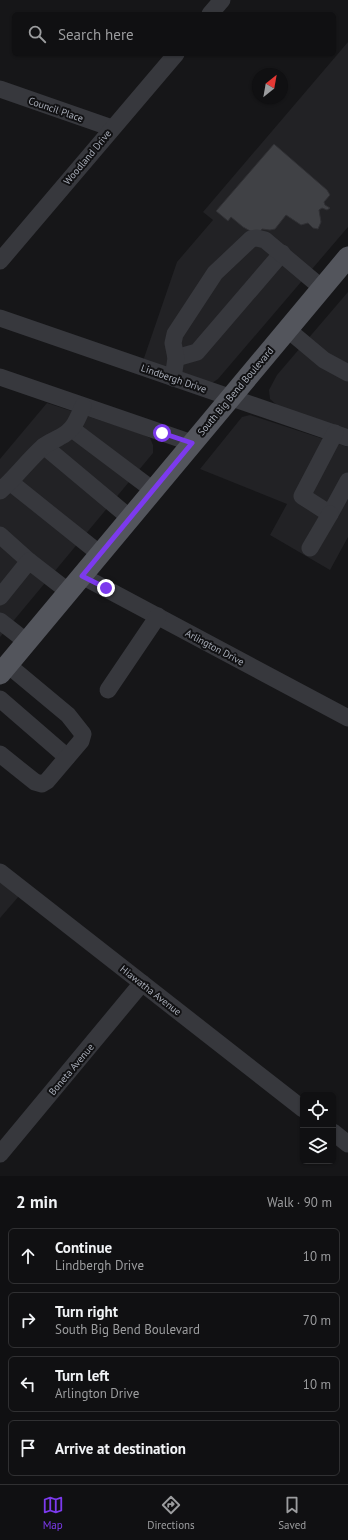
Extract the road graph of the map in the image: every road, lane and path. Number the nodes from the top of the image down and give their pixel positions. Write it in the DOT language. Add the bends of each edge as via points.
graph roads {
  1 [pos="222,0"];
  2 [pos="212,12"];
  3 [pos="174,56"];
  4 [pos="0,89"];
  5 [pos="112,128"];
  6 [pos="282,253"];
  7 [pos="0,262"];
  8 [pos="346,262"];
  9 [pos="322,288"];
  10 [pos="0,318"];
  11 [pos="287,329"];
  12 [pos="176,358"];
  13 [pos="348,373"];
  14 [pos="0,377"];
  15 [pos="173,378"];
  16 [pos="230,398"];
  17 [pos="83,406"];
  18 [pos="72,429"];
  19 [pos="341,436"];
  20 [pos="192,443"];
  21 [pos="44,446"];
  22 [pos="348,481"];
  23 [pos="5,486"];
  24 [pos="153,490"];
  25 [pos="330,514"];
  26 [pos="130,518"];
  27 [pos="0,535"];
  28 [pos="310,548"];
  29 [pos="100,554"];
  30 [pos="29,561"];
  31 [pos="82,576"];
  32 [pos="69,592"];
  33 [pos="0,597"];
  34 [pos="158,616"];
  35 [pos="0,621"];
  36 [pos="27,642"];
  37 [pos="4,669"];
  38 [pos="108,690"];
  39 [pos="0,699"];
  40 [pos="348,718"];
  41 [pos="0,754"];
  42 [pos="67,757"];
  43 [pos="0,872"];
  44 [pos="142,983"];
  45 [pos="300,1107"];
  46 [pos="336,1134"];
  47 [pos="348,1144"];
  48 [pos="0,1154"];
  1 -- 2 [label="street"];
  3 -- 5 [label="street, Woodland Drive"];
  4 -- 5 [label="street, Council Place"];
  5 -- 7 [label="street, Woodland Drive"];
  6 -- 9 [label="street"];
  6 -- 12 [label="street" via="197,352"];
  6 -- 12 [label="street" via="262,239 251,239 215,273 175,334 173,343"];
  8 -- 9 [label="main road, South Big Bend Boulevard"];
  9 -- 11 [label="main road, South Big Bend Boulevard"];
  10 -- 15 [label="street, Lindbergh Drive"];
  11 -- 13 [label="street" via="324,360"];
  11 -- 16 [label="main road, South Big Bend Boulevard"];
  12 -- 15 [label="street"];
  14 -- 17 [label="street"];
  15 -- 16 [label="street, Lindbergh Drive"];
  16 -- 19 [label="street, Lindbergh Drive"];
  16 -- 20 [label="main road, South Big Bend Boulevard"];
  17 -- 18 [label="street"];
  17 -- 20 [label="street"];
  18 -- 21 [label="street"];
  18 -- 24 [label="street"];
  19 -- 25 [label="street" via="302,496"];
  20 -- 24 [label="main road, South Big Bend Boulevard"];
  21 -- 23 [label="street"];
  21 -- 26 [label="street"];
  22 -- 25 [label="street"];
  23 -- 29 [label="street"];
  24 -- 26 [label="main road, South Big Bend Boulevard"];
  25 -- 28 [label="street"];
  26 -- 29 [label="main road, South Big Bend Boulevard"];
  27 -- 30 [label="street"];
  29 -- 31 [label="main road, South Big Bend Boulevard"];
  30 -- 32 [label="street"];
  30 -- 33 [label="street"];
  31 -- 32 [label="main road, South Big Bend Boulevard"];
  31 -- 34 [label="street, Arlington Drive"];
  32 -- 36 [label="main road, South Big Bend Boulevard"];
  34 -- 38 [label="street"];
  34 -- 40 [label="street, Arlington Drive"];
  35 -- 36 [label="street"];
  36 -- 37 [label="main road, South Big Bend Boulevard"];
  37 -- 42 [label="street" via="68,715 79,728 83,734 81,741"];
  39 -- 42 [label="street"];
  41 -- 42 [label="street" via="35,782 42,784"];
  43 -- 44 [label="street, Hiawatha Avenue"];
  44 -- 45 [label="street, Hiawatha Avenue"];
  44 -- 48 [label="street, Boneta Avenue"];
  46 -- 47 [label="street"];
}
